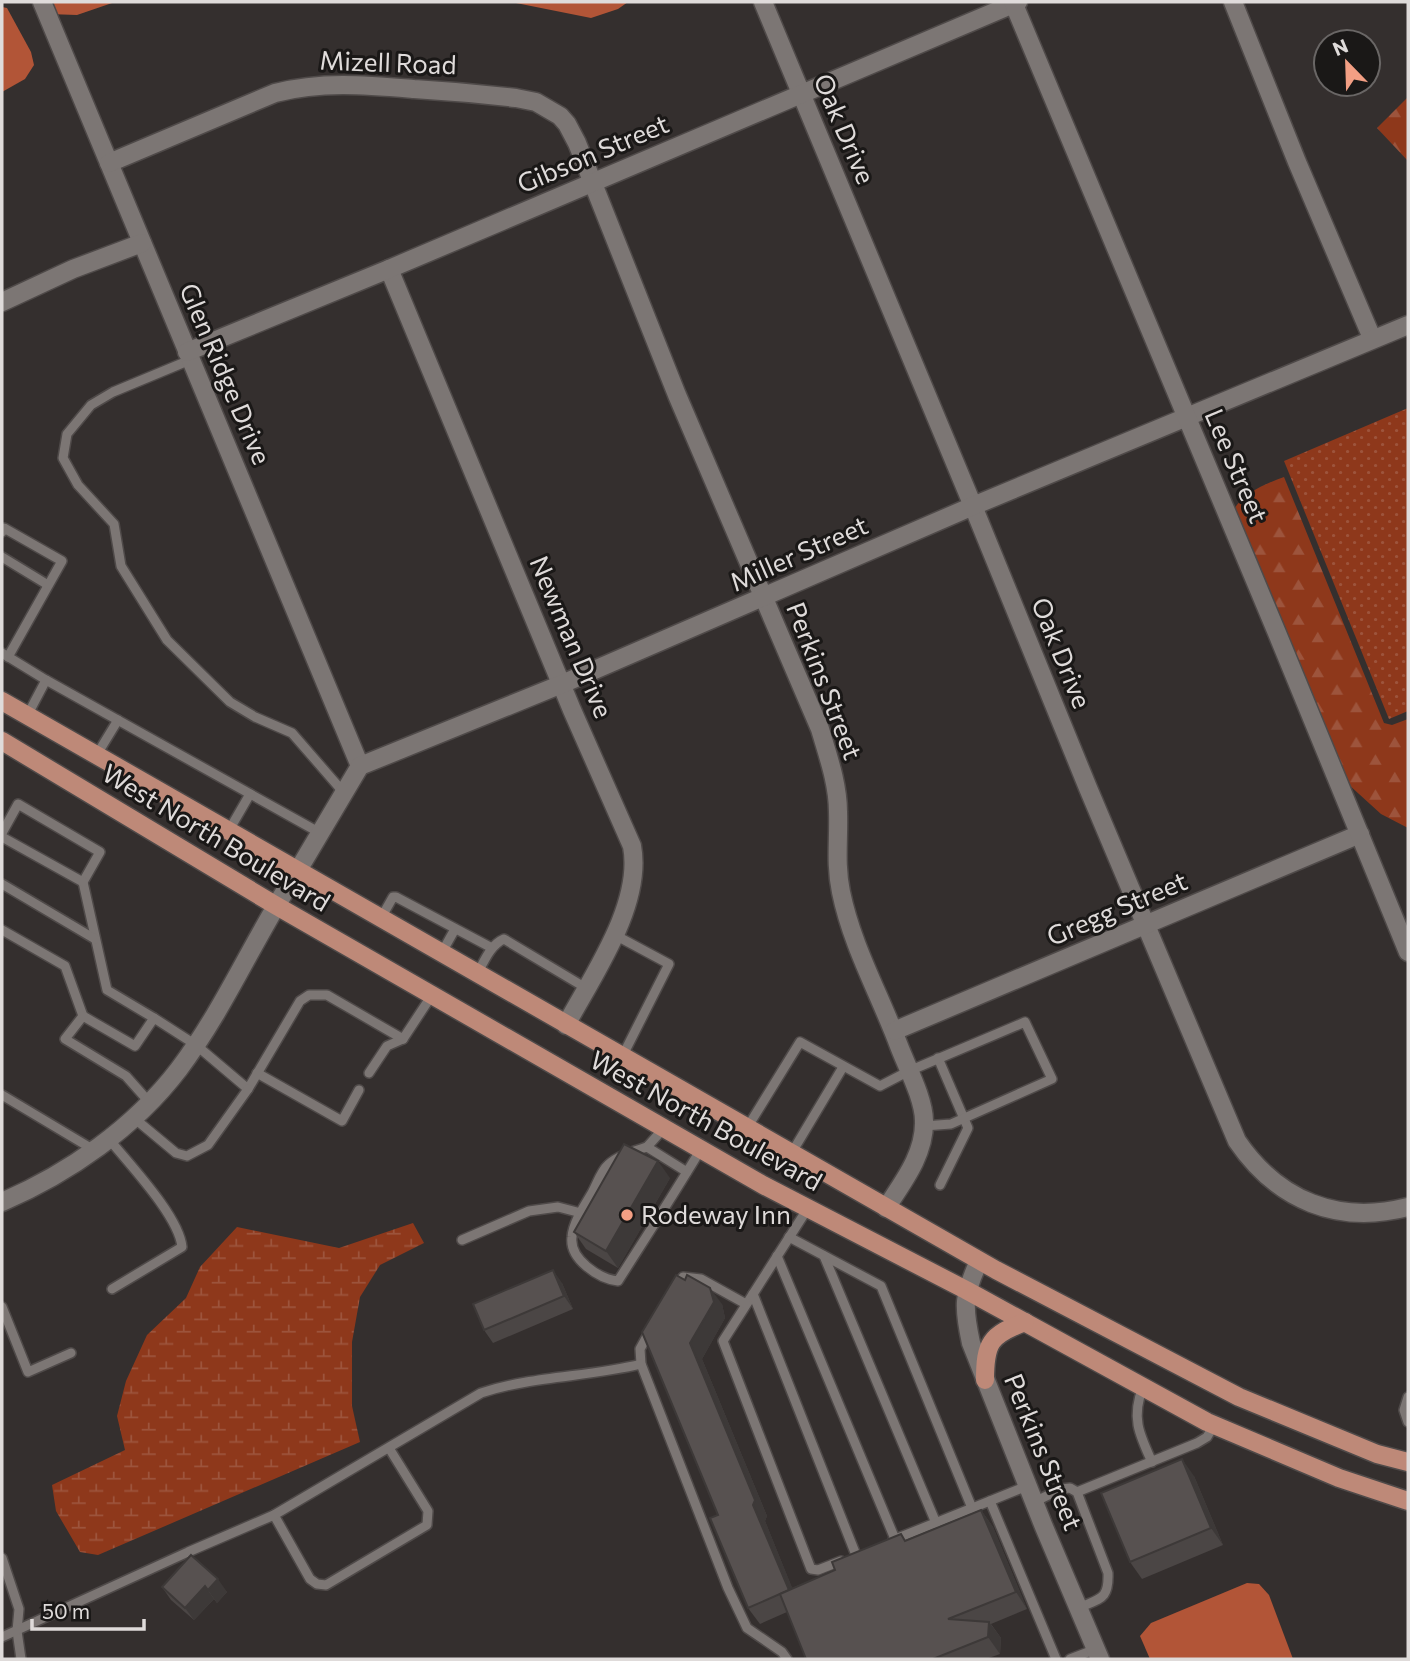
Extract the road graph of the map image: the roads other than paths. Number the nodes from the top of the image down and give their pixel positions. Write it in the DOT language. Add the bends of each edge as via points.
graph roads {
  1 [pos="42,2"];
  2 [pos="763,2"];
  3 [pos="1015,2"];
  4 [pos="1233,2"];
  5 [pos="801,94"];
  6 [pos="109,163"];
  7 [pos="594,181"];
  8 [pos="142,243"];
  9 [pos="389,269"];
  10 [pos="2,302"];
  11 [pos="1408,325"];
  12 [pos="1372,338"];
  13 [pos="188,356"];
  14 [pos="1187,416"];
  15 [pos="973,506"];
  16 [pos="2,532"];
  17 [pos="2,557"];
  18 [pos="48,585"];
  19 [pos="764,598"];
  20 [pos="5,655"];
  21 [pos="46,680"];
  22 [pos="562,684"];
  23 [pos="2,701"];
  24 [pos="27,716"];
  25 [pos="118,720"];
  26 [pos="3,744"];
  27 [pos="96,756"];
  28 [pos="360,766"];
  29 [pos="250,794"];
  30 [pos="345,794"];
  31 [pos="228,832"];
  32 [pos="321,834"];
  33 [pos="1360,834"];
  34 [pos="2,835"];
  35 [pos="297,872"];
  36 [pos="83,882"];
  37 [pos="2,884"];
  38 [pos="275,905"];
  39 [pos="380,919"];
  40 [pos="1145,926"];
  41 [pos="455,929"];
  42 [pos="2,930"];
  43 [pos="613,935"];
  44 [pos="95,939"];
  45 [pos="492,948"];
  46 [pos="1408,952"];
  47 [pos="441,954"];
  48 [pos="477,974"];
  49 [pos="586,988"];
  50 [pos="432,995"];
  51 [pos="83,1016"];
  52 [pos="153,1018"];
  53 [pos="566,1025"];
  54 [pos="894,1031"];
  55 [pos="403,1039"];
  56 [pos="196,1045"];
  57 [pos="622,1057"];
  58 [pos="938,1059"];
  59 [pos="843,1067"];
  60 [pos="909,1071"];
  61 [pos="257,1073"];
  62 [pos="369,1073"];
  63 [pos="248,1089"];
  64 [pos="359,1090"];
  65 [pos="2,1095"];
  66 [pos="150,1103"];
  67 [pos="134,1118"];
  68 [pos="964,1118"];
  69 [pos="924,1126"];
  70 [pos="664,1128"];
  71 [pos="747,1128"];
  72 [pos="108,1139"];
  73 [pos="648,1147"];
  74 [pos="701,1149"];
  75 [pos="94,1150"];
  76 [pos="791,1154"];
  77 [pos="687,1172"];
  78 [pos="940,1185"];
  79 [pos="2,1202"];
  80 [pos="808,1208"];
  81 [pos="886,1208"];
  82 [pos="1408,1208"];
  83 [pos="580,1213"];
  84 [pos="789,1237"];
  85 [pos="461,1240"];
  86 [pos="777,1256"];
  87 [pos="824,1256"];
  88 [pos="979,1261"];
  89 [pos="112,1289"];
  90 [pos="966,1290"];
  91 [pos="753,1294"];
  92 [pos="668,1300"];
  93 [pos="746,1304"];
  94 [pos="2,1307"];
  95 [pos="1025,1322"];
  96 [pos="654,1325"];
  97 [pos="71,1353"];
  98 [pos="641,1364"];
  99 [pos="985,1380"];
  100 [pos="1143,1387"];
  101 [pos="1408,1397"];
  102 [pos="1408,1422"];
  103 [pos="1214,1425"];
  104 [pos="389,1448"];
  105 [pos="1152,1462"];
  106 [pos="1408,1462"];
  107 [pos="1077,1492"];
  108 [pos="1031,1494"];
  109 [pos="989,1501"];
  110 [pos="1408,1501"];
  111 [pos="972,1508"];
  112 [pos="274,1515"];
  113 [pos="936,1523"];
  114 [pos="895,1539"];
  115 [pos="886,1543"];
  116 [pos="866,1551"];
  117 [pos="856,1555"];
  118 [pos="2,1558"];
  119 [pos="5,1578"];
  120 [pos="1079,1608"];
  121 [pos="17,1631"];
  122 [pos="2,1637"];
  123 [pos="1098,1654"];
  124 [pos="22,1659"];
  125 [pos="787,1659"];
  126 [pos="1056,1659"];
  127 [pos="1070,1659"];
  1 -- 6 [label="street, Glen Ridge Drive"];
  2 -- 5 [label="street, Oak Drive"];
  3 -- 5 [label="street, Gibson Street"];
  3 -- 14 [label="street, Lee Street"];
  4 -- 12 [label="street"];
  5 -- 7 [label="street, Gibson Street"];
  5 -- 15 [label="street, Oak Drive"];
  6 -- 7 [label="street, Mizell Road" via="275,93 369,84 491,95 550,108 567,124"];
  6 -- 8 [label="street, Glen Ridge Drive"];
  7 -- 9 [label="street, Gibson Street"];
  7 -- 19 [label="street, Perkins Street" via="677,395"];
  8 -- 10 [label="street"];
  8 -- 13 [label="street, Glen Ridge Drive"];
  9 -- 13 [label="street, Gibson Street"];
  9 -- 22 [label="street, Newman Drive"];
  11 -- 12 [label="street, Miller Street"];
  12 -- 14 [label="street, Miller Street"];
  13 -- 28 [label="street, Glen Ridge Drive"];
  13 -- 30 [label="lane" via="91,405 67,434 63,458 78,485 114,524 121,566 167,640 230,702 292,733"];
  14 -- 15 [label="street, Miller Street"];
  14 -- 33 [label="street, Lee Street"];
  15 -- 19 [label="street, Miller Street"];
  15 -- 40 [label="street, Oak Drive"];
  16 -- 18 [label="lane" via="4,528 62,561"];
  17 -- 18 [label="lane"];
  18 -- 20 [label="lane"];
  19 -- 22 [label="street, Miller Street"];
  19 -- 54 [label="street, Perkins Street" via="829,757 838,813 836,865 841,894 853,937"];
  20 -- 21 [label="lane"];
  21 -- 24 [label="lane"];
  21 -- 25 [label="lane"];
  22 -- 28 [label="street, Miller Street"];
  22 -- 43 [label="street, Newman Drive" via="635,860 626,904"];
  23 -- 24 [label="main road, West North Boulevard"];
  24 -- 27 [label="main road, West North Boulevard"];
  25 -- 27 [label="lane"];
  25 -- 29 [label="lane"];
  26 -- 38 [label="main road, West North Boulevard"];
  27 -- 31 [label="main road, West North Boulevard"];
  28 -- 30 [label="street"];
  29 -- 31 [label="lane"];
  29 -- 32 [label="lane"];
  30 -- 32 [label="street"];
  31 -- 35 [label="main road, West North Boulevard"];
  32 -- 35 [label="street"];
  33 -- 40 [label="street, Gregg Street"];
  33 -- 46 [label="street, Lee Street"];
  34 -- 36 [label="lane"];
  34 -- 36 [label="lane" via="18,804 100,852"];
  35 -- 38 [label="street"];
  35 -- 39 [label="main road, West North Boulevard"];
  36 -- 44 [label="lane"];
  37 -- 44 [label="lane"];
  38 -- 50 [label="main road, West North Boulevard"];
  38 -- 56 [label="street"];
  39 -- 41 [label="lane" via="396,897"];
  39 -- 47 [label="main road, West North Boulevard"];
  40 -- 54 [label="street, Gregg Street"];
  40 -- 82 [label="street, Oak Drive" via="1226,1117 1251,1161 1284,1189 1332,1210 1373,1214"];
  41 -- 45 [label="lane"];
  41 -- 47 [label="lane"];
  42 -- 51 [label="lane" via="65,966"];
  43 -- 49 [label="street, Newman Drive"];
  43 -- 57 [label="lane" via="669,964"];
  44 -- 52 [label="lane" via="107,990"];
  45 -- 48 [label="lane"];
  45 -- 49 [label="lane" via="503,939"];
  47 -- 48 [label="main road, West North Boulevard"];
  48 -- 53 [label="main road, West North Boulevard"];
  49 -- 53 [label="street, Newman Drive"];
  50 -- 55 [label="lane"];
  50 -- 70 [label="main road, West North Boulevard"];
  51 -- 52 [label="lane" via="135,1045"];
  51 -- 66 [label="lane" via="65,1039 126,1076"];
  52 -- 56 [label="lane"];
  53 -- 57 [label="main road, West North Boulevard"];
  54 -- 60 [label="street, Perkins Street"];
  55 -- 61 [label="lane" via="327,995 309,995 300,1001"];
  55 -- 62 [label="lane" via="387,1046"];
  56 -- 63 [label="lane"];
  56 -- 66 [label="street"];
  57 -- 71 [label="main road, West North Boulevard"];
  58 -- 60 [label="lane"];
  58 -- 68 [label="lane"];
  58 -- 68 [label="lane" via="1025,1022 1052,1079"];
  59 -- 60 [label="lane" via="880,1086"];
  59 -- 71 [label="lane" via="800,1042"];
  59 -- 76 [label="lane"];
  60 -- 69 [label="street, Perkins Street" via="922,1105"];
  61 -- 63 [label="lane"];
  61 -- 64 [label="lane" via="342,1121"];
  63 -- 67 [label="lane" via="208,1145 187,1156 176,1153"];
  65 -- 75 [label="lane"];
  66 -- 67 [label="street"];
  67 -- 72 [label="street"];
  68 -- 69 [label="lane"];
  68 -- 78 [label="lane" via="967,1132"];
  69 -- 81 [label="street, Perkins Street" via="912,1167"];
  70 -- 73 [label="lane"];
  70 -- 74 [label="main road, West North Boulevard"];
  71 -- 76 [label="main road, West North Boulevard"];
  72 -- 75 [label="street"];
  72 -- 89 [label="lane" via="157,1199 182,1247"];
  73 -- 77 [label="lane"];
  73 -- 83 [label="lane" via="608,1165"];
  74 -- 77 [label="lane"];
  74 -- 80 [label="main road, West North Boulevard"];
  75 -- 79 [label="street"];
  76 -- 81 [label="main road, West North Boulevard"];
  77 -- 83 [label="lane" via="618,1281 605,1280 576,1253 571,1237"];
  80 -- 84 [label="lane"];
  80 -- 90 [label="main road, West North Boulevard"];
  81 -- 88 [label="main road, West North Boulevard"];
  83 -- 85 [label="lane" via="558,1207 529,1212"];
  84 -- 86 [label="lane"];
  84 -- 87 [label="lane"];
  86 -- 91 [label="lane"];
  86 -- 114 [label="lane"];
  87 -- 111 [label="lane" via="881,1286"];
  87 -- 113 [label="lane"];
  88 -- 90 [label="street, Perkins Street"];
  88 -- 106 [label="main road, West North Boulevard" via="1239,1397 1377,1454"];
  90 -- 95 [label="main road, West North Boulevard"];
  90 -- 99 [label="street, Perkins Street" via="965,1316"];
  91 -- 93 [label="lane"];
  91 -- 117 [label="lane"];
  92 -- 93 [label="lane" via="684,1276 701,1279"];
  93 -- 117 [label="lane" via="723,1341 811,1569"];
  94 -- 97 [label="lane" via="28,1372"];
  95 -- 99 [label="main road" via="995,1336 987,1350"];
  95 -- 100 [label="main road, West North Boulevard"];
  96 -- 98 [label="lane" via="640,1349"];
  98 -- 104 [label="lane" via="481,1393"];
  98 -- 125 [label="lane" via="747,1628"];
  99 -- 108 [label="street, Perkins Street"];
  100 -- 103 [label="main road, West North Boulevard"];
  100 -- 105 [label="lane" via="1137,1422"];
  101 -- 102 [label="lane" via="1404,1410"];
  103 -- 105 [label="lane" via="1197,1443"];
  103 -- 110 [label="main road, West North Boulevard" via="1339,1478"];
  104 -- 112 [label="lane"];
  104 -- 112 [label="lane" via="428,1511 427,1525 326,1585 310,1579"];
  105 -- 107 [label="lane"];
  107 -- 108 [label="lane" via="1070,1488"];
  107 -- 120 [label="lane" via="1108,1573 1109,1587 1104,1596"];
  108 -- 109 [label="lane"];
  108 -- 120 [label="street, Perkins Street"];
  109 -- 111 [label="lane"];
  109 -- 126 [label="lane"];
  111 -- 113 [label="lane"];
  112 -- 121 [label="lane"];
  113 -- 114 [label="lane"];
  114 -- 115 [label="lane"];
  116 -- 117 [label="lane"];
  118 -- 119 [label="lane"];
  119 -- 121 [label="lane" via="19,1609"];
  120 -- 123 [label="street, Perkins Street"];
  121 -- 122 [label="lane"];
  121 -- 124 [label="lane"];
  123 -- 127 [label="lane"];
}
